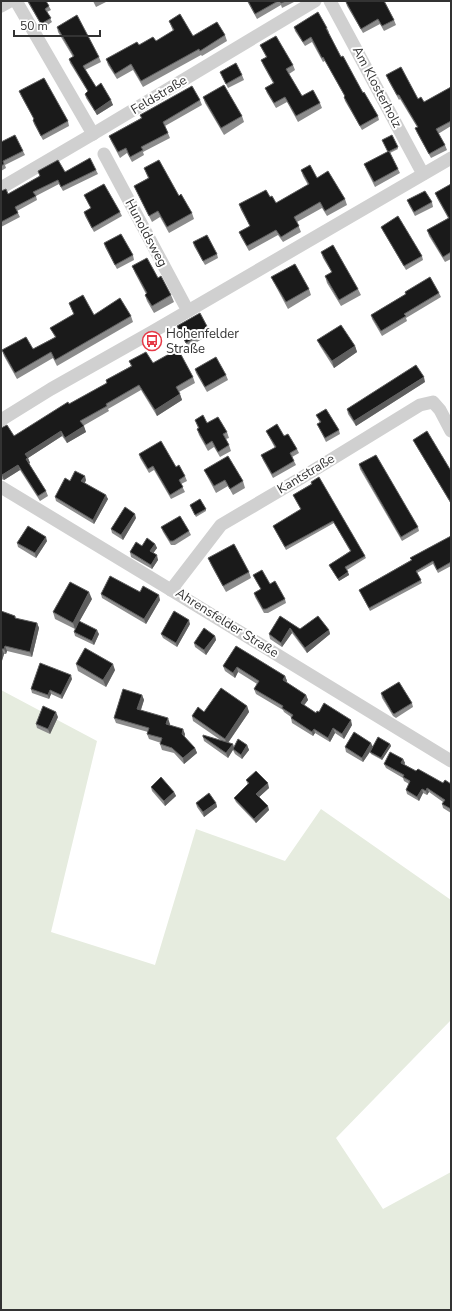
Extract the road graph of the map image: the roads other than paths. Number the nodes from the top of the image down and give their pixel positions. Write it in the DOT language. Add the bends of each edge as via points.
graph roads {
  1 [pos="10,1"];
  2 [pos="16,1"];
  3 [pos="315,1"];
  4 [pos="330,1"];
  5 [pos="1,6"];
  6 [pos="93,134"];
  7 [pos="104,154"];
  8 [pos="451,158"];
  9 [pos="423,174"];
  10 [pos="1,188"];
  11 [pos="188,311"];
  12 [pos="1,420"];
  13 [pos="451,431"];
  14 [pos="1,487"];
  15 [pos="171,590"];
  16 [pos="451,761"];
  1 -- 5 [label="street"];
  2 -- 6 [label="street"];
  3 -- 6 [label="street, Feldstraße"];
  4 -- 9 [label="street, Am Klosterholz"];
  6 -- 10 [label="street, Feldstraße"];
  7 -- 11 [label="street, Hunoldsweg"];
  8 -- 9 [label="street"];
  9 -- 11 [label="street"];
  11 -- 12 [label="street"];
  13 -- 15 [label="street, Kantstraße" via="433,402 420,404 220,525"];
  14 -- 15 [label="street, Ahrensfelder Straße"];
  15 -- 16 [label="street, Ahrensfelder Straße"];
}
